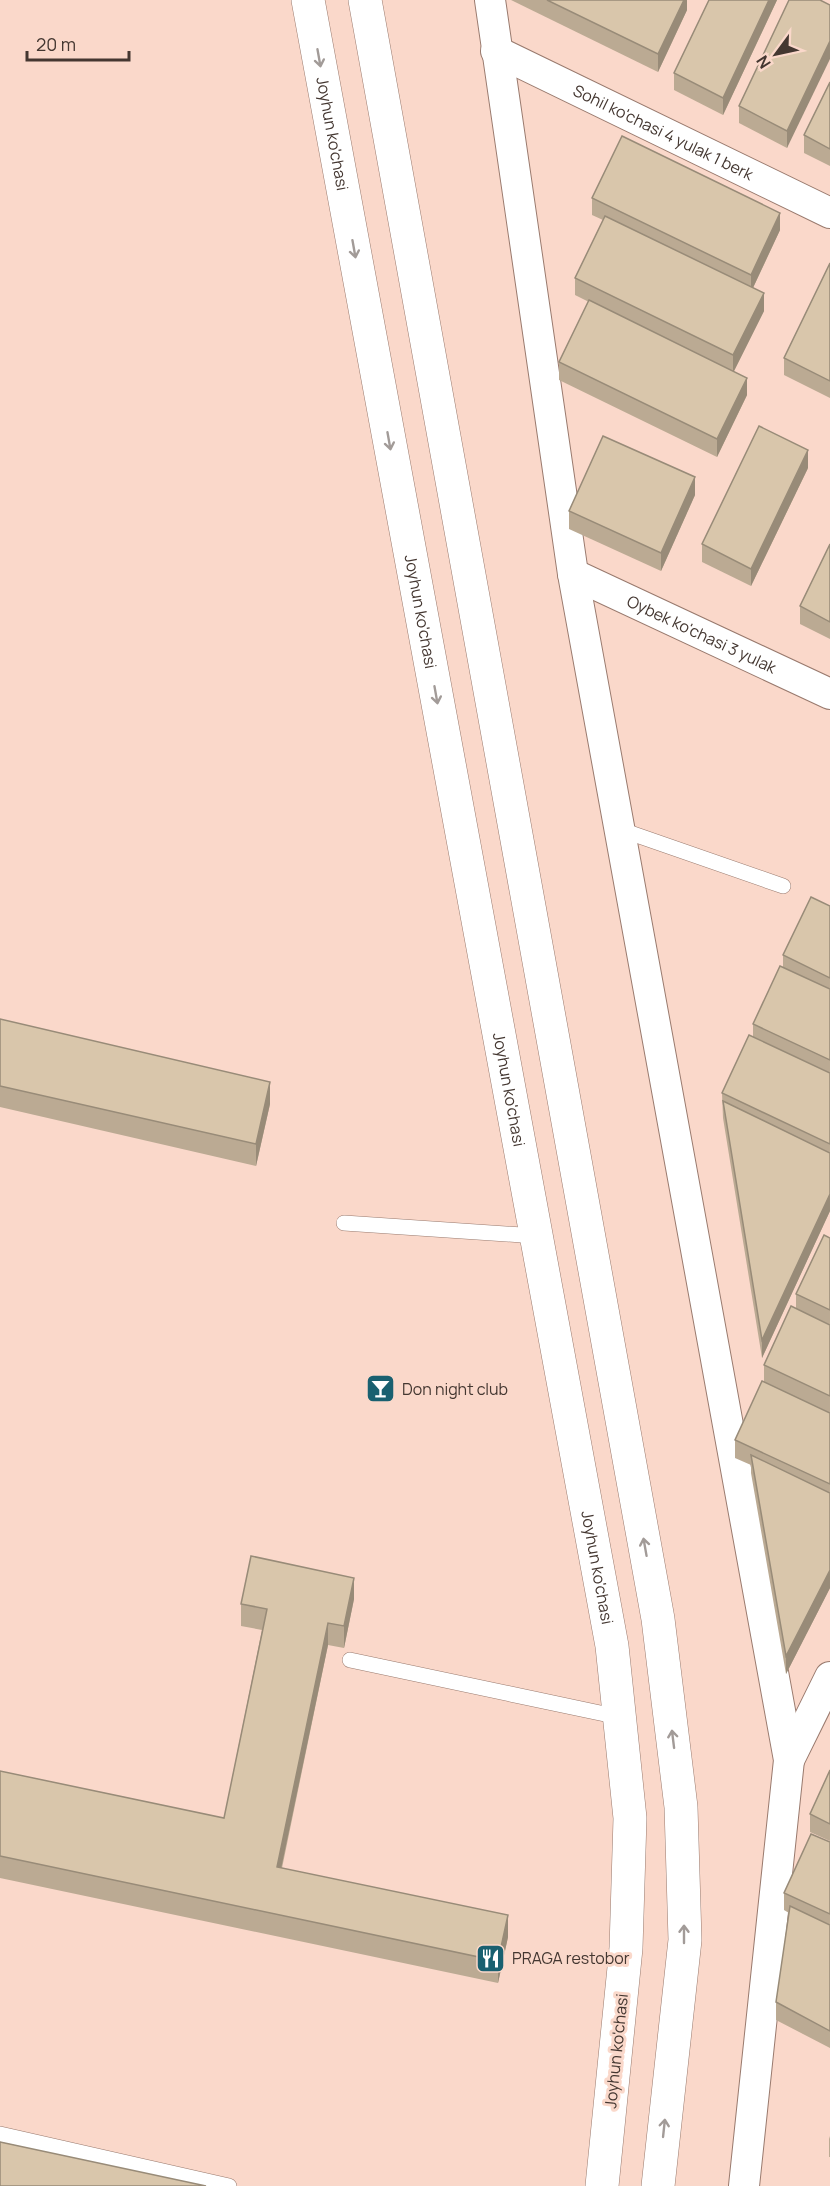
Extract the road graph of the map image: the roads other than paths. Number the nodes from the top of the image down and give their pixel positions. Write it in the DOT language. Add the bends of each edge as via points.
graph roads {
  1 [pos="308,0"];
  2 [pos="365,0"];
  3 [pos="490,0"];
  4 [pos="496,51"];
  5 [pos="830,213"];
  6 [pos="573,574"];
  7 [pos="830,694"];
  8 [pos="619,830"];
  9 [pos="783,886"];
  10 [pos="344,1223"];
  11 [pos="536,1236"];
  12 [pos="350,1660"];
  13 [pos="830,1677"];
  14 [pos="619,1717"];
  15 [pos="789,1760"];
  16 [pos="0,2134"];
  17 [pos="229,2186"];
  18 [pos="602,2186"];
  19 [pos="658,2186"];
  20 [pos="744,2186"];
  1 -- 11 [label="main road, Joyhun ko'chasi, one-way"];
  19 -- 2 [label="main road, one-way" via="685,1940 681,1807 658,1619"];
  3 -- 4 [label="street"];
  4 -- 5 [label="street, Sohil ko'chasi 4 yulak 1 berk"];
  4 -- 6 [label="street"];
  6 -- 7 [label="street, Oybek ko'chasi 3 yulak"];
  6 -- 8 [label="street"];
  8 -- 9 [label="lane"];
  8 -- 15 [label="street"];
  10 -- 11 [label="lane"];
  11 -- 14 [label="main road, Joyhun ko'chasi" via="612,1646"];
  12 -- 14 [label="lane"];
  13 -- 15 [label="street"];
  14 -- 18 [label="main road, Joyhun ko'chasi" via="630,1818 626,1948"];
  15 -- 20 [label="street"];
  16 -- 17 [label="lane"];
}
